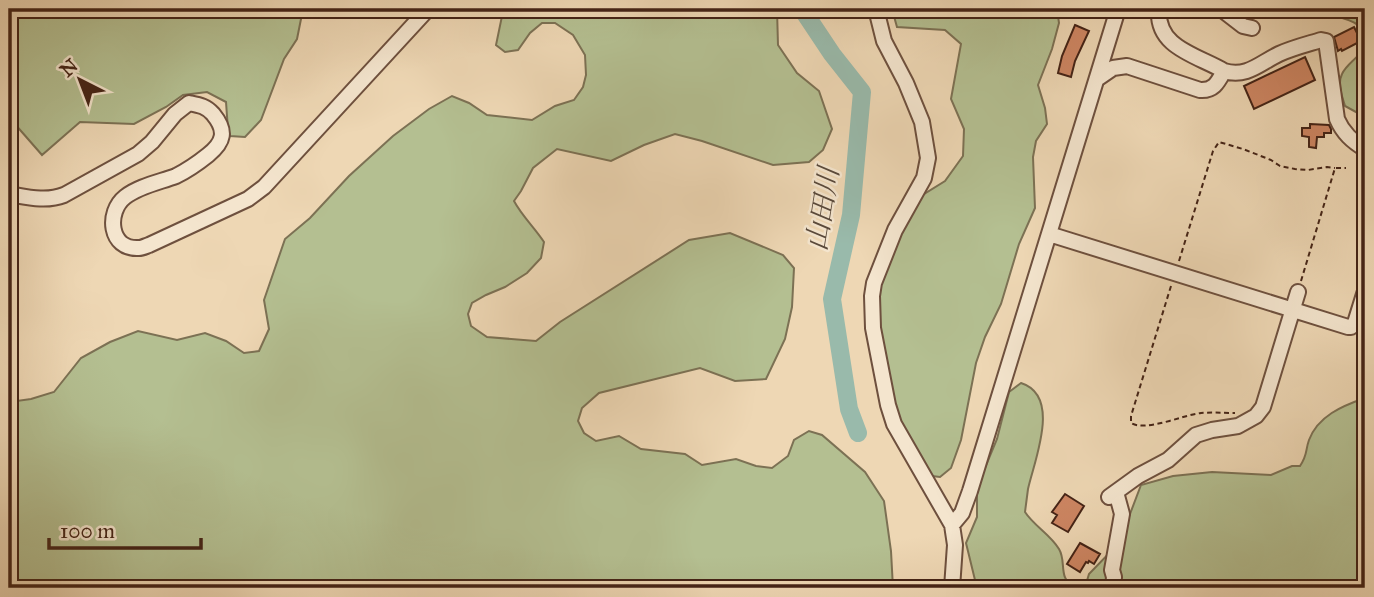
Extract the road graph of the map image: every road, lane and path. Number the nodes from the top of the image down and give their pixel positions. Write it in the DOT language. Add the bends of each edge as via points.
graph roads {
  1 [pos="428,9"];
  2 [pos="876,9"];
  3 [pos="1118,9"];
  4 [pos="1159,9"];
  5 [pos="1221,9"];
  6 [pos="1252,27"];
  7 [pos="1224,71"];
  8 [pos="1097,79"];
  9 [pos="1365,149"];
  10 [pos="1346,168"];
  11 [pos="9,194"];
  12 [pos="1049,234"];
  13 [pos="1365,291"];
  14 [pos="1298,292"];
  15 [pos="1292,310"];
  16 [pos="970,491"];
  17 [pos="937,499"];
  18 [pos="952,525"];
  19 [pos="952,588"];
  20 [pos="1113,588"];
  1 -- 11 [label="street" via="264,187 248,199 149,245 125,246 116,237 116,208 135,191 194,166 220,144 220,125 206,107 188,103 138,154 64,195 45,199"];
  2 -- 17 [label="street" via="884,41 922,122 928,158 924,178 895,230 874,283 873,328 894,424"];
  3 -- 8 [label="street"];
  4 -- 7 [label="street" via="1160,24 1170,41"];
  5 -- 6 [label="street" via="1243,26"];
  7 -- 8 [label="street" via="1207,91 1127,66 1113,68"];
  7 -- 9 [label="street" via="1254,70 1281,53 1326,41 1337,119 1348,137"];
  8 -- 12 [label="street"];
  10 -- 14 [label="path" via="1335,167"];
  12 -- 15 [label="street"];
  12 -- 16 [label="street"];
  13 -- 15 [label="street" via="1351,327"];
  14 -- 15 [label="street"];
  15 -- 20 [label="street" via="1260,411 1238,426 1196,435 1168,460 1112,495 1122,514"];
  16 -- 17 [label="street" via="961,497"];
  16 -- 18 [label="street"];
  17 -- 18 [label="street"];
  18 -- 19 [label="street"];
}
